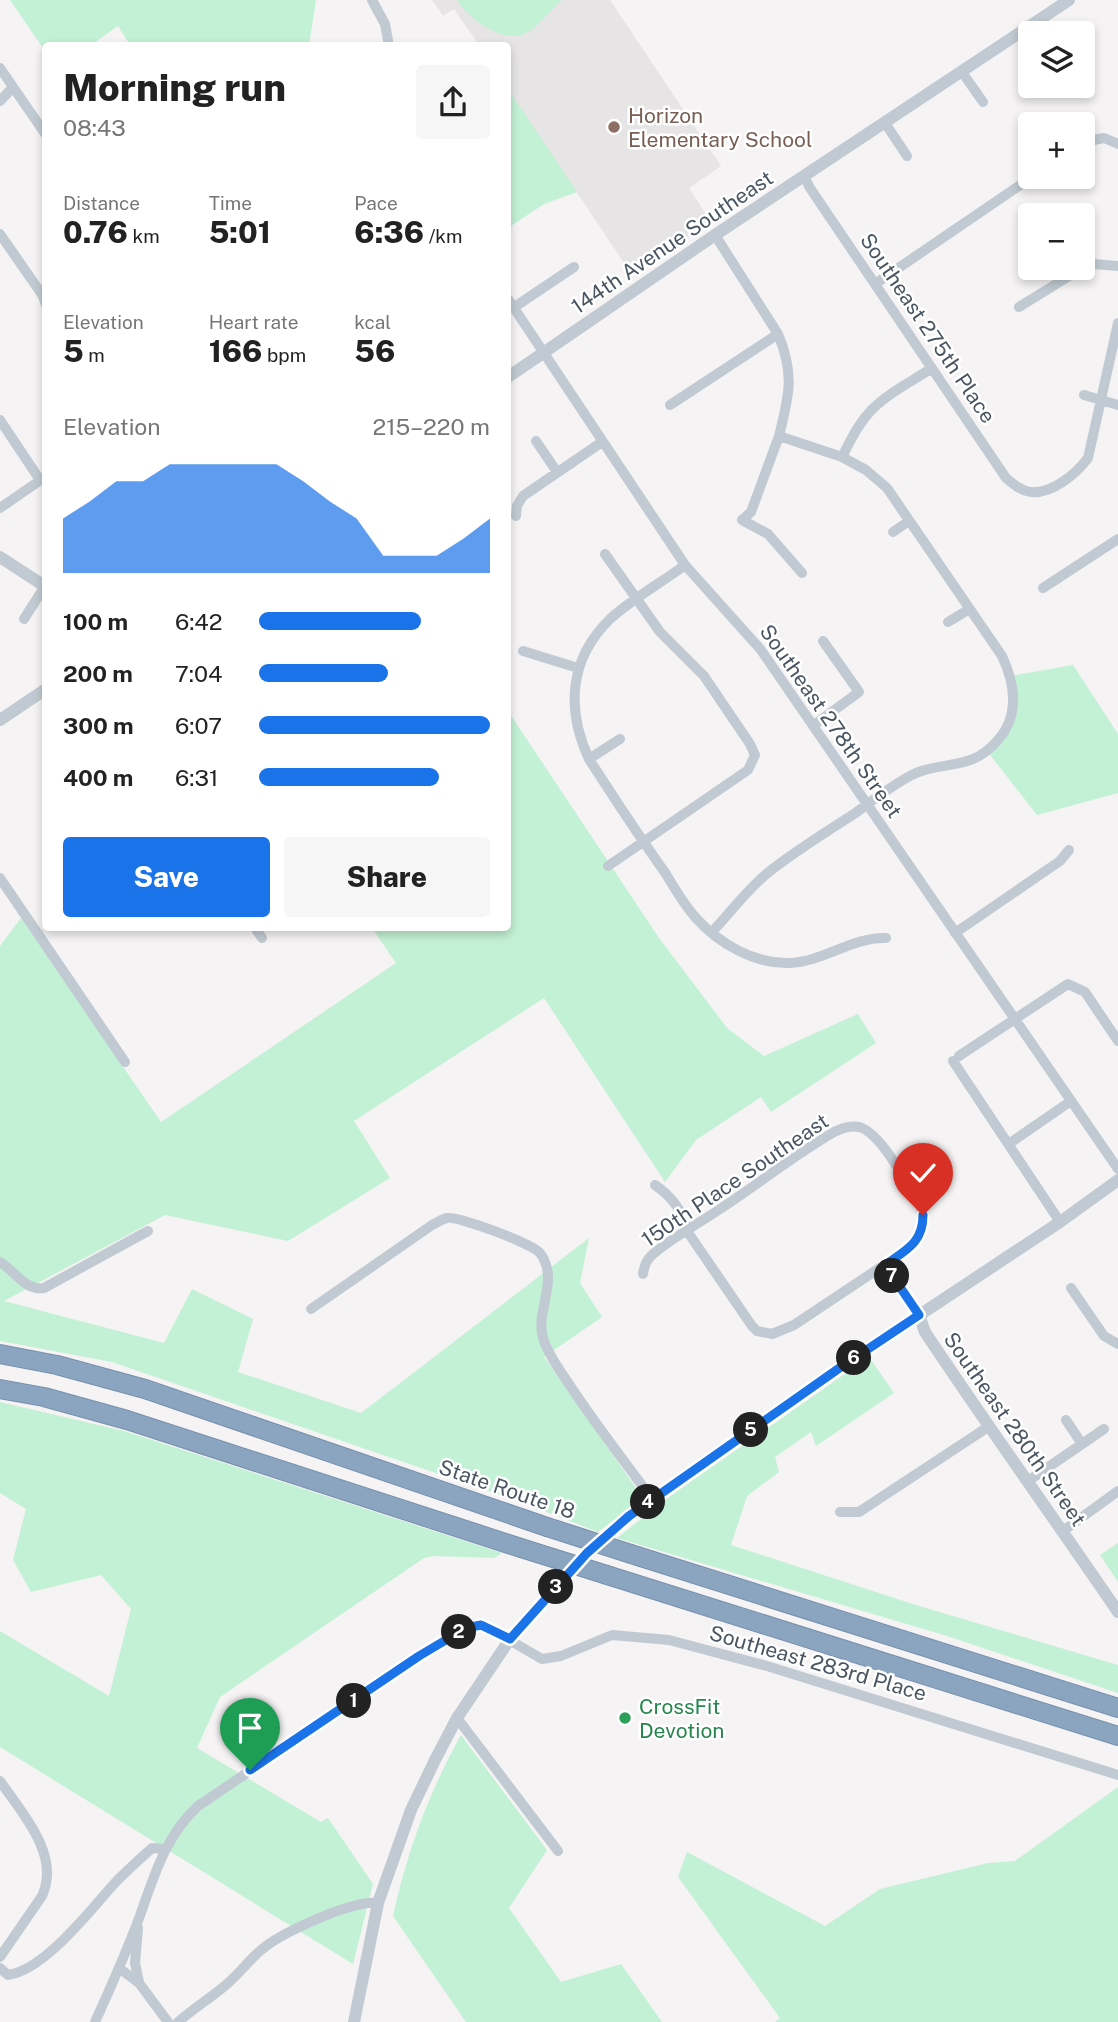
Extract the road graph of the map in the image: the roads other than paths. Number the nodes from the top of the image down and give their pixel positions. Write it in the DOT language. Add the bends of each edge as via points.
graph roads {
  1 [pos="372,0"];
  2 [pos="1069,0"];
  3 [pos="1041,19"];
  4 [pos="388,42"];
  5 [pos="0,68"];
  6 [pos="962,72"];
  7 [pos="13,87"];
  8 [pos="0,101"];
  9 [pos="983,102"];
  10 [pos="885,123"];
  11 [pos="42,129"];
  12 [pos="1095,140"];
  13 [pos="1118,144"];
  14 [pos="907,156"];
  15 [pos="804,176"];
  16 [pos="1018,187"];
  17 [pos="0,234"];
  18 [pos="715,235"];
  19 [pos="1095,264"];
  20 [pos="1118,266"];
  21 [pos="575,267"];
  22 [pos="1063,280"];
  23 [pos="875,284"];
  24 [pos="42,295"];
  25 [pos="511,303"];
  26 [pos="511,306"];
  27 [pos="1019,307"];
  28 [pos="1118,323"];
  29 [pos="778,334"];
  30 [pos="543,354"];
  31 [pos="932,368"];
  32 [pos="511,375"];
  33 [pos="1084,395"];
  34 [pos="1101,402"];
  35 [pos="670,405"];
  36 [pos="1118,405"];
  37 [pos="0,420"];
  38 [pos="779,436"];
  39 [pos="536,441"];
  40 [pos="602,442"];
  41 [pos="842,457"];
  42 [pos="557,472"];
  43 [pos="42,477"];
  44 [pos="42,479"];
  45 [pos="0,508"];
  46 [pos="516,516"];
  47 [pos="909,521"];
  48 [pos="892,532"];
  49 [pos="1118,539"];
  50 [pos="606,554"];
  51 [pos="0,557"];
  52 [pos="685,565"];
  53 [pos="802,573"];
  54 [pos="42,584"];
  55 [pos="1043,588"];
  56 [pos="42,591"];
  57 [pos="637,600"];
  58 [pos="968,610"];
  59 [pos="24,619"];
  60 [pos="948,622"];
  61 [pos="823,641"];
  62 [pos="523,651"];
  63 [pos="578,668"];
  64 [pos="42,692"];
  65 [pos="0,720"];
  66 [pos="814,725"];
  67 [pos="620,739"];
  68 [pos="589,759"];
  69 [pos="867,804"];
  70 [pos="643,841"];
  71 [pos="1069,850"];
  72 [pos="608,866"];
  73 [pos="0,878"];
  74 [pos="258,931"];
  75 [pos="712,933"];
  76 [pos="955,933"];
  77 [pos="262,938"];
  78 [pos="886,938"];
  79 [pos="1014,1018"];
  80 [pos="1118,1041"];
  81 [pos="125,1062"];
  82 [pos="1072,1101"];
  83 [pos="1013,1140"];
  84 [pos="1118,1169"];
  85 [pos="1117,1183"];
  86 [pos="655,1185"];
  87 [pos="1060,1222"];
  88 [pos="148,1231"];
  89 [pos="687,1231"];
  90 [pos="0,1262"];
  91 [pos="885,1265"];
  92 [pos="643,1274"];
  93 [pos="1071,1288"];
  94 [pos="311,1309"];
  95 [pos="919,1315"];
  96 [pos="1118,1343"];
  97 [pos="0,1354"];
  98 [pos="0,1389"];
  99 [pos="1066,1420"];
  100 [pos="988,1427"];
  101 [pos="1104,1429"];
  102 [pos="1082,1444"];
  103 [pos="1028,1481"];
  104 [pos="1118,1492"];
  105 [pos="652,1499"];
  106 [pos="840,1512"];
  107 [pos="1063,1531"];
  108 [pos="1118,1612"];
  109 [pos="510,1639"];
  110 [pos="1118,1708"];
  111 [pos="457,1718"];
  112 [pos="1118,1736"];
  113 [pos="1118,1775"];
  114 [pos="0,1782"];
  115 [pos="165,1849"];
  116 [pos="558,1851"];
  117 [pos="378,1903"];
  118 [pos="138,1920"];
  119 [pos="0,1957"];
  120 [pos="0,1968"];
  121 [pos="119,1968"];
  122 [pos="139,1983"];
  123 [pos="95,2022"];
  124 [pos="167,2022"];
  125 [pos="178,2022"];
  126 [pos="354,2022"];
  1 -- 4 [label="street"];
  2 -- 3 [label="street, 144th Avenue Southeast"];
  3 -- 6 [label="street, 144th Avenue Southeast"];
  5 -- 7 [label="street"];
  6 -- 9 [label="street"];
  6 -- 10 [label="street, 144th Avenue Southeast"];
  7 -- 8 [label="street"];
  7 -- 11 [label="street"];
  10 -- 14 [label="street"];
  10 -- 15 [label="street, 144th Avenue Southeast"];
  12 -- 13 [label="street"];
  15 -- 18 [label="street, 144th Avenue Southeast"];
  15 -- 23 [label="street, Southeast 275th Place"];
  16 -- 23 [label="street"];
  17 -- 24 [label="street"];
  18 -- 29 [label="street"];
  18 -- 30 [label="street, 144th Avenue Southeast"];
  19 -- 20 [label="street"];
  21 -- 25 [label="street"];
  22 -- 27 [label="street"];
  23 -- 31 [label="street, Southeast 275th Place"];
  26 -- 30 [label="street, Southeast 278th Street"];
  28 -- 34 [label="street"];
  29 -- 35 [label="street"];
  29 -- 38 [label="street" via="788,365 790,395"];
  30 -- 32 [label="street, 144th Avenue Southeast"];
  30 -- 40 [label="street, Southeast 278th Street"];
  31 -- 34 [label="street, Southeast 275th Place" via="1006,478 1030,492 1048,489 1088,458"];
  31 -- 41 [label="street" via="871,411"];
  33 -- 34 [label="street"];
  34 -- 36 [label="street"];
  37 -- 43 [label="street"];
  38 -- 41 [label="street"];
  38 -- 53 [label="street" via="751,512 741,520 768,534"];
  39 -- 42 [label="street"];
  40 -- 42 [label="street"];
  40 -- 52 [label="street, Southeast 278th Street"];
  41 -- 47 [label="street" via="887,488"];
  42 -- 46 [label="street" via="523,496"];
  44 -- 45 [label="street"];
  47 -- 48 [label="street"];
  47 -- 58 [label="street"];
  49 -- 55 [label="street"];
  50 -- 57 [label="street"];
  51 -- 54 [label="street"];
  52 -- 57 [label="street"];
  52 -- 66 [label="street, Southeast 278th Street" via="744,630"];
  56 -- 59 [label="street"];
  57 -- 63 [label="street" via="597,634"];
  57 -- 70 [label="street" via="660,632 704,676 755,755 748,770"];
  58 -- 60 [label="street"];
  58 -- 69 [label="street" via="1011,676 1014,703 1010,720 999,739 971,762 916,774"];
  61 -- 66 [label="street" via="859,692"];
  62 -- 63 [label="street"];
  63 -- 68 [label="street" via="573,702 577,730"];
  64 -- 65 [label="street"];
  66 -- 69 [label="street, Southeast 278th Street"];
  67 -- 68 [label="street"];
  68 -- 70 [label="street"];
  69 -- 75 [label="street" via="770,871"];
  69 -- 76 [label="street, Southeast 278th Street"];
  70 -- 72 [label="street"];
  70 -- 75 [label="street" via="696,918"];
  71 -- 76 [label="street" via="1060,861"];
  73 -- 81 [label="street"];
  74 -- 77 [label="street"];
  75 -- 78 [label="street" via="769,963 793,963 856,941"];
  76 -- 79 [label="street, Southeast 278th Street"];
  79 -- 80 [label="street" via="1068,984 1085,992"];
  79 -- 82 [label="street, Southeast 278th Street"];
  79 -- 87 [label="street" via="956,1058"];
  82 -- 83 [label="street"];
  82 -- 84 [label="street, Southeast 278th Street"];
  85 -- 87 [label="street"];
  86 -- 89 [label="street" via="686,1221"];
  87 -- 95 [label="street"];
  88 -- 90 [label="street" via="37,1290"];
  89 -- 91 [label="street" via="742,1314 757,1331 765,1333 794,1325"];
  89 -- 91 [label="street, 150th Place Southeast" via="829,1135 857,1127 877,1141 918,1200 923,1215 920,1236"];
  89 -- 92 [label="street, 150th Place Southeast" via="650,1257"];
  91 -- 95 [label="street, Southeast 280th Street"];
  93 -- 96 [label="street" via="1104,1336"];
  94 -- 105 [label="street" via="446,1218 462,1219 539,1251 549,1285 542,1338 582,1404"];
  95 -- 100 [label="street, Southeast 280th Street" via="925,1332"];
  95 -- 105 [label="street"];
  97 -- 110 [label="highway, State Route 18, bridge" via="145,1389 547,1527"];
  98 -- 112 [label="highway, bridge" via="127,1420"];
  99 -- 102 [label="street"];
  100 -- 103 [label="street, Southeast 280th Street"];
  100 -- 106 [label="street" via="859,1512"];
  101 -- 102 [label="street"];
  102 -- 103 [label="street"];
  103 -- 107 [label="street, Southeast 280th Street"];
  104 -- 107 [label="street"];
  105 -- 109 [label="street" via="587,1553"];
  107 -- 108 [label="street, Southeast 280th Street"];
  109 -- 111 [label="street"];
  109 -- 113 [label="street, Southeast 283rd Place" via="542,1659 612,1635 670,1640"];
  109 -- 115 [label="street" via="476,1625 442,1642 198,1806"];
  111 -- 116 [label="street"];
  111 -- 117 [label="street" via="411,1810"];
  114 -- 119 [label="street" via="37,1837 48,1874 42,1896"];
  115 -- 118 [label="street"];
  115 -- 120 [label="street" via="152,1847 75,1930 25,1970 8,1975"];
  117 -- 125 [label="street" via="359,1903 281,1935"];
  117 -- 126 [label="street"];
  118 -- 121 [label="street"];
  118 -- 122 [label="street" via="135,1963"];
  121 -- 122 [label="street"];
  121 -- 123 [label="street"];
  122 -- 124 [label="street"];
}
